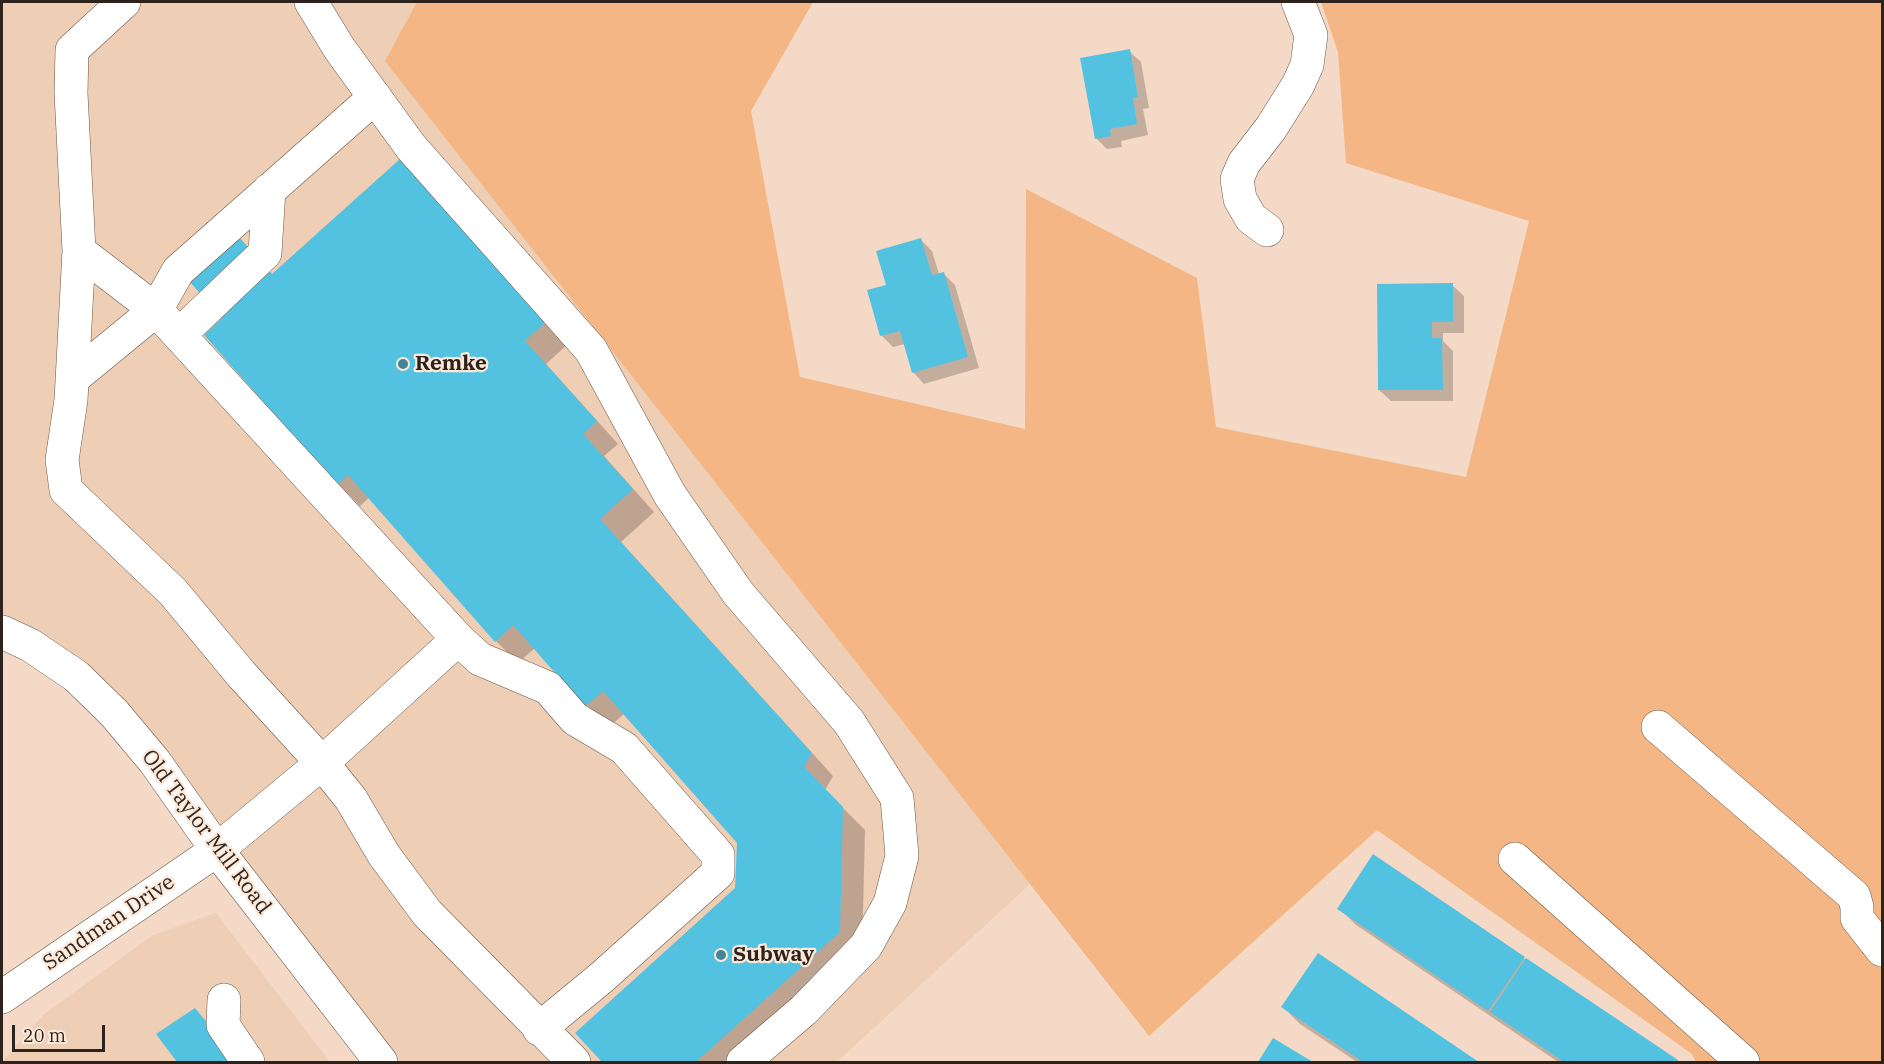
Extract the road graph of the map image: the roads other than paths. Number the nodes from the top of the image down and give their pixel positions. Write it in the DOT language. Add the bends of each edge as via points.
graph roads {
  1 [pos="124,2"];
  2 [pos="311,2"];
  3 [pos="1298,2"];
  4 [pos="375,97"];
  5 [pos="269,190"];
  6 [pos="1267,230"];
  7 [pos="79,250"];
  8 [pos="156,310"];
  9 [pos="179,335"];
  10 [pos="72,379"];
  11 [pos="2,632"];
  12 [pos="459,639"];
  13 [pos="1658,727"];
  14 [pos="322,763"];
  15 [pos="217,849"];
  16 [pos="1515,859"];
  17 [pos="1882,950"];
  18 [pos="2,996"];
  19 [pos="224,1000"];
  20 [pos="539,1029"];
  21 [pos="248,1062"];
  22 [pos="381,1062"];
  23 [pos="574,1062"];
  24 [pos="743,1062"];
  25 [pos="1743,1062"];
  1 -- 7 [label="street" via="72,50"];
  2 -- 4 [label="street"];
  3 -- 6 [label="street" via="1311,35 1307,65 1271,128 1244,163 1238,179 1240,199 1251,218"];
  4 -- 5 [label="street"];
  4 -- 24 [label="street" via="411,147 591,350 670,495 738,593 849,722 897,798 902,856 890,903 866,946 804,1010"];
  5 -- 8 [label="street" via="178,271"];
  5 -- 9 [label="street" via="265,253"];
  7 -- 8 [label="street"];
  7 -- 10 [label="street"];
  8 -- 9 [label="street"];
  8 -- 10 [label="street"];
  9 -- 12 [label="street"];
  10 -- 14 [label="street" via="62,460 66,490 174,592"];
  11 -- 15 [label="street, Old Taylor Mill Road" via="30,645 75,676 114,713 155,762"];
  12 -- 14 [label="street, Sandman Drive"];
  12 -- 20 [label="street" via="480,659 548,688 575,719 624,748 718,855 718,873"];
  13 -- 17 [label="street" via="1854,896 1857,918"];
  14 -- 15 [label="street, Sandman Drive"];
  14 -- 20 [label="street" via="351,799 384,855 427,913"];
  15 -- 18 [label="street, Sandman Drive"];
  15 -- 22 [label="street, Old Taylor Mill Road"];
  16 -- 25 [label="street"];
  19 -- 21 [label="street" via="223,1025"];
  20 -- 23 [label="street"];
}
